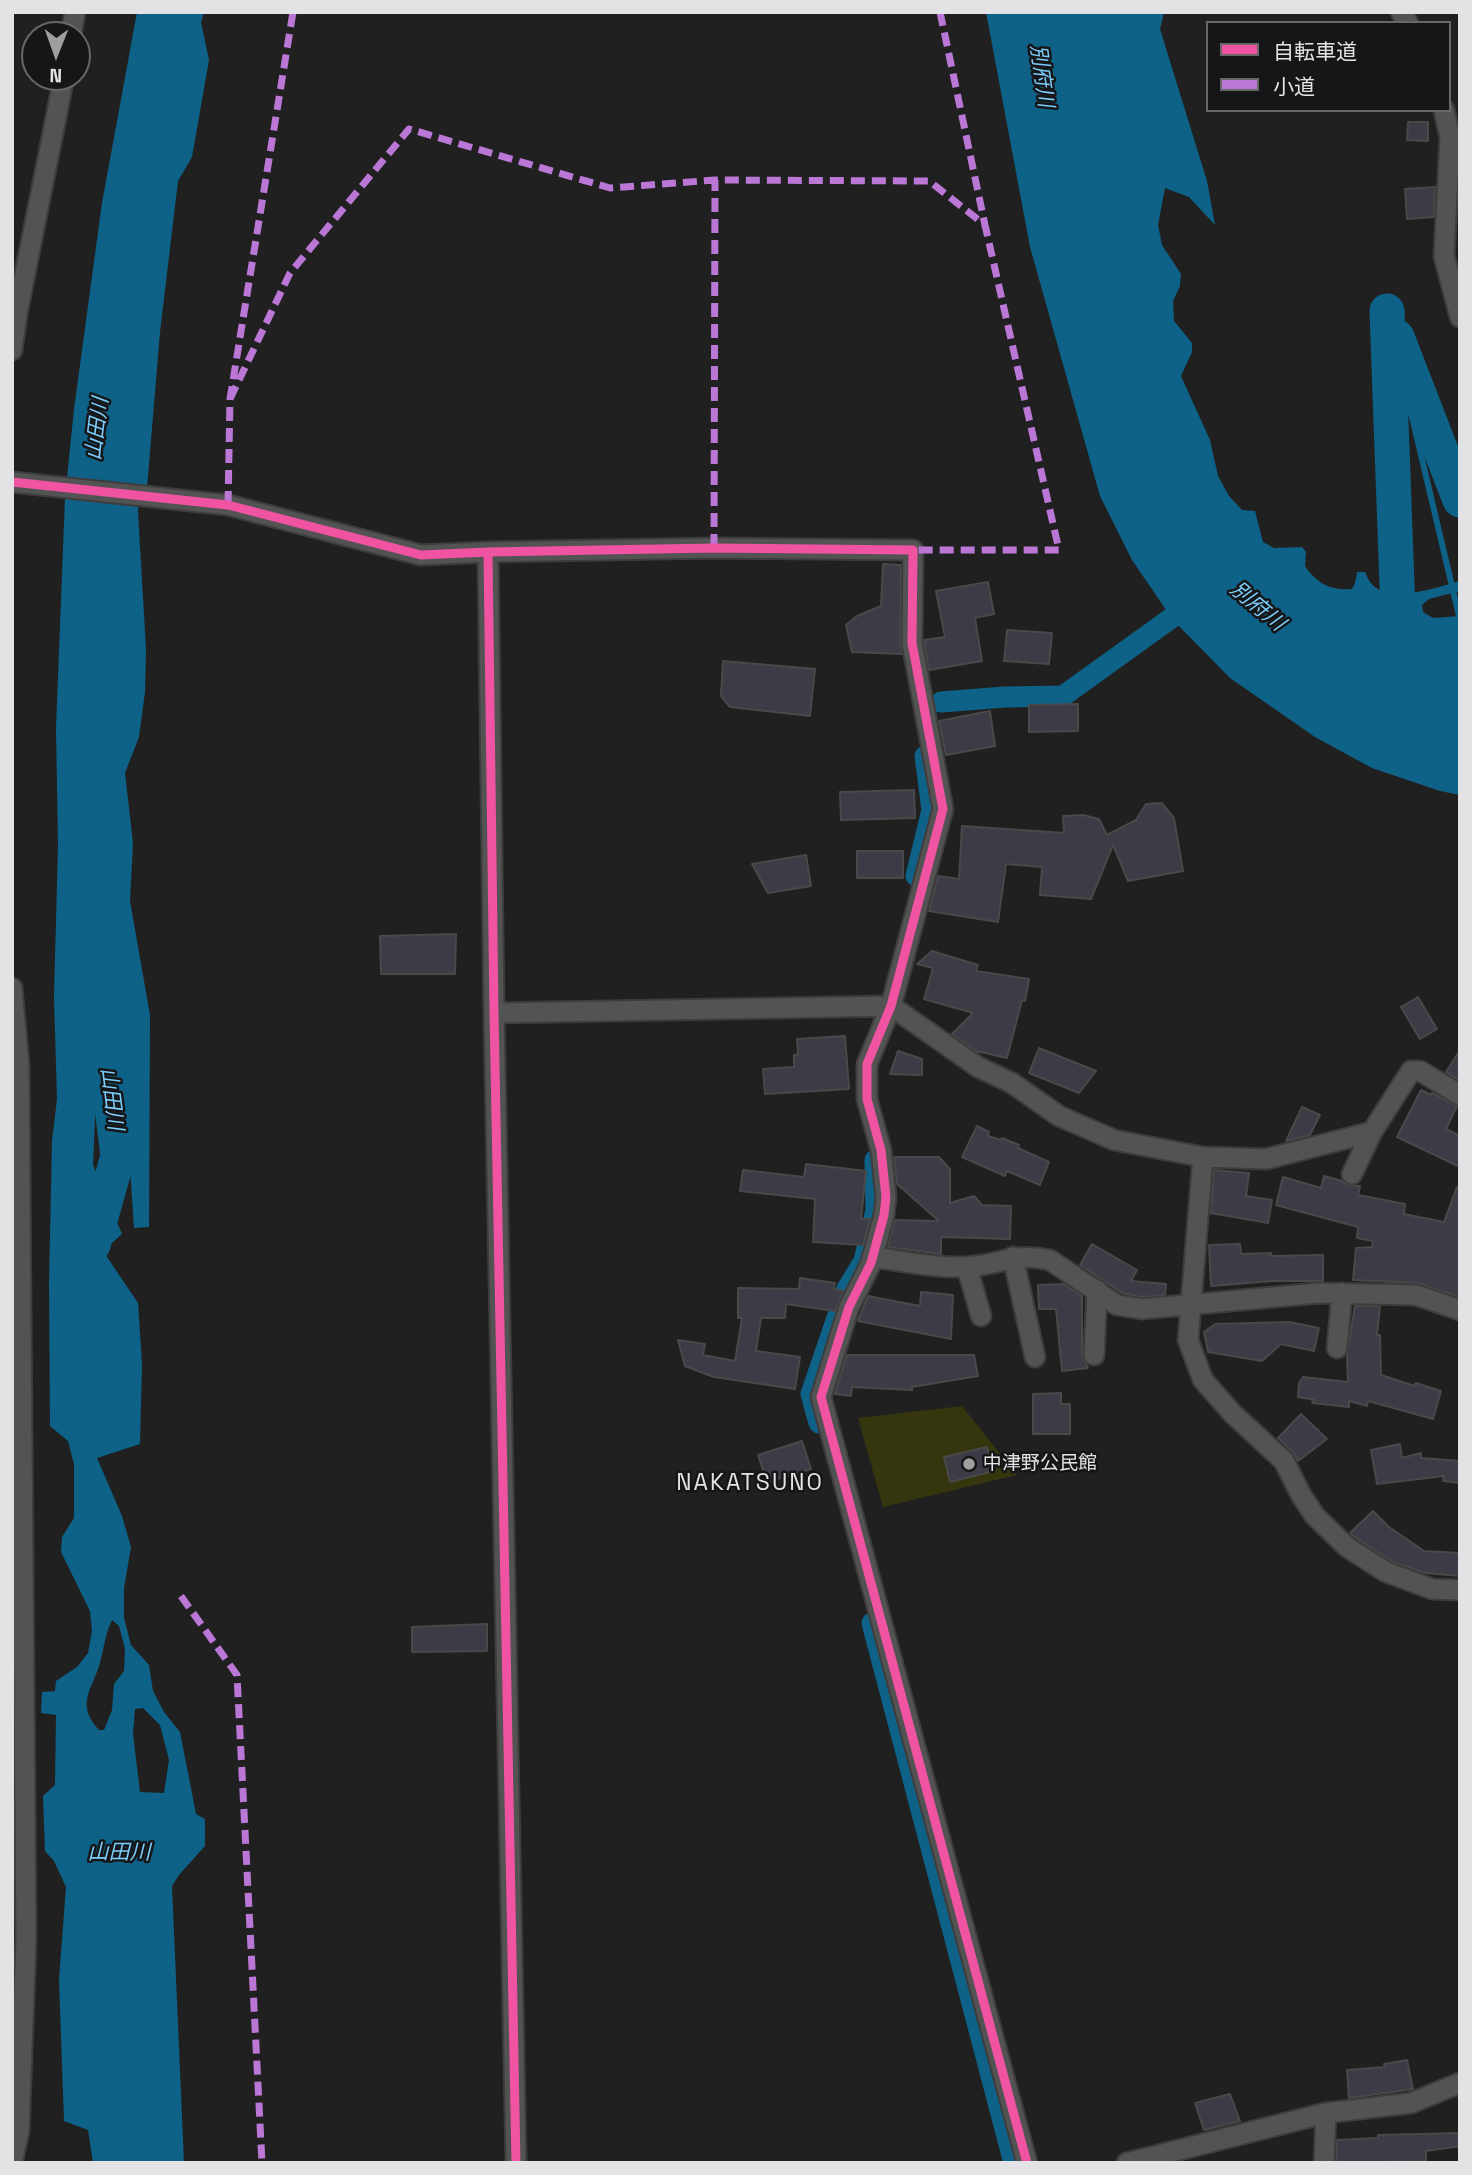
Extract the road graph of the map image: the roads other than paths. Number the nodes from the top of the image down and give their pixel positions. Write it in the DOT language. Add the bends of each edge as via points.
graph roads {
  1 [pos="61,91"];
  2 [pos="1444,112"];
  3 [pos="1460,317"];
  4 [pos="12,350"];
  5 [pos="15,482"];
  6 [pos="488,552"];
  7 [pos="12,988"];
  8 [pos="891,1006"];
  9 [pos="494,1013"];
  10 [pos="16,1067"];
  11 [pos="1460,1095"];
  12 [pos="1372,1132"];
  13 [pos="1203,1157"];
  14 [pos="1352,1174"];
  15 [pos="873,1257"];
  16 [pos="1013,1257"];
  17 [pos="967,1267"];
  18 [pos="1097,1290"];
  19 [pos="1342,1293"];
  20 [pos="1191,1304"];
  21 [pos="1460,1310"];
  22 [pos="981,1317"];
  23 [pos="1337,1348"];
  24 [pos="1094,1355"];
  25 [pos="1035,1357"];
  26 [pos="1460,1590"];
  27 [pos="19,1675"];
  28 [pos="1460,2083"];
  29 [pos="1326,2113"];
  30 [pos="12,2163"];
  31 [pos="516,2163"];
  32 [pos="1027,2163"];
  33 [pos="1127,2163"];
  34 [pos="1324,2163"];
  1 -- 4 [label="street"];
  2 -- 3 [label="street" via="1450,138 1444,256"];
  5 -- 6 [label="street" via="228,505 421,555"];
  6 -- 8 [label="street" via="913,550 912,643 943,809"];
  6 -- 9 [label="street"];
  7 -- 10 [label="street"];
  8 -- 9 [label="street"];
  8 -- 13 [label="street" via="1059,1116 1114,1140"];
  8 -- 15 [label="street" via="867,1064 865,1083 881,1150 886,1197"];
  9 -- 31 [label="street"];
  10 -- 27 [label="street"];
  11 -- 12 [label="street" via="1420,1071 1410,1071"];
  12 -- 13 [label="street" via="1266,1159"];
  12 -- 14 [label="street"];
  13 -- 20 [label="street"];
  15 -- 17 [label="street"];
  15 -- 32 [label="street" via="849,1307 821,1397"];
  16 -- 17 [label="street"];
  16 -- 18 [label="street" via="1050,1260"];
  16 -- 25 [label="street"];
  17 -- 22 [label="street"];
  18 -- 20 [label="street" via="1117,1305 1142,1309"];
  18 -- 24 [label="street"];
  19 -- 20 [label="street"];
  19 -- 21 [label="street" via="1416,1295"];
  19 -- 23 [label="street"];
  20 -- 26 [label="street" via="1188,1340 1203,1380 1233,1415 1284,1461 1315,1516 1346,1547 1387,1572 1432,1590"];
  27 -- 30 [label="street" via="26,1939 19,2131"];
  28 -- 29 [label="street" via="1411,2104"];
  29 -- 33 [label="street"];
  29 -- 34 [label="street"];
}
